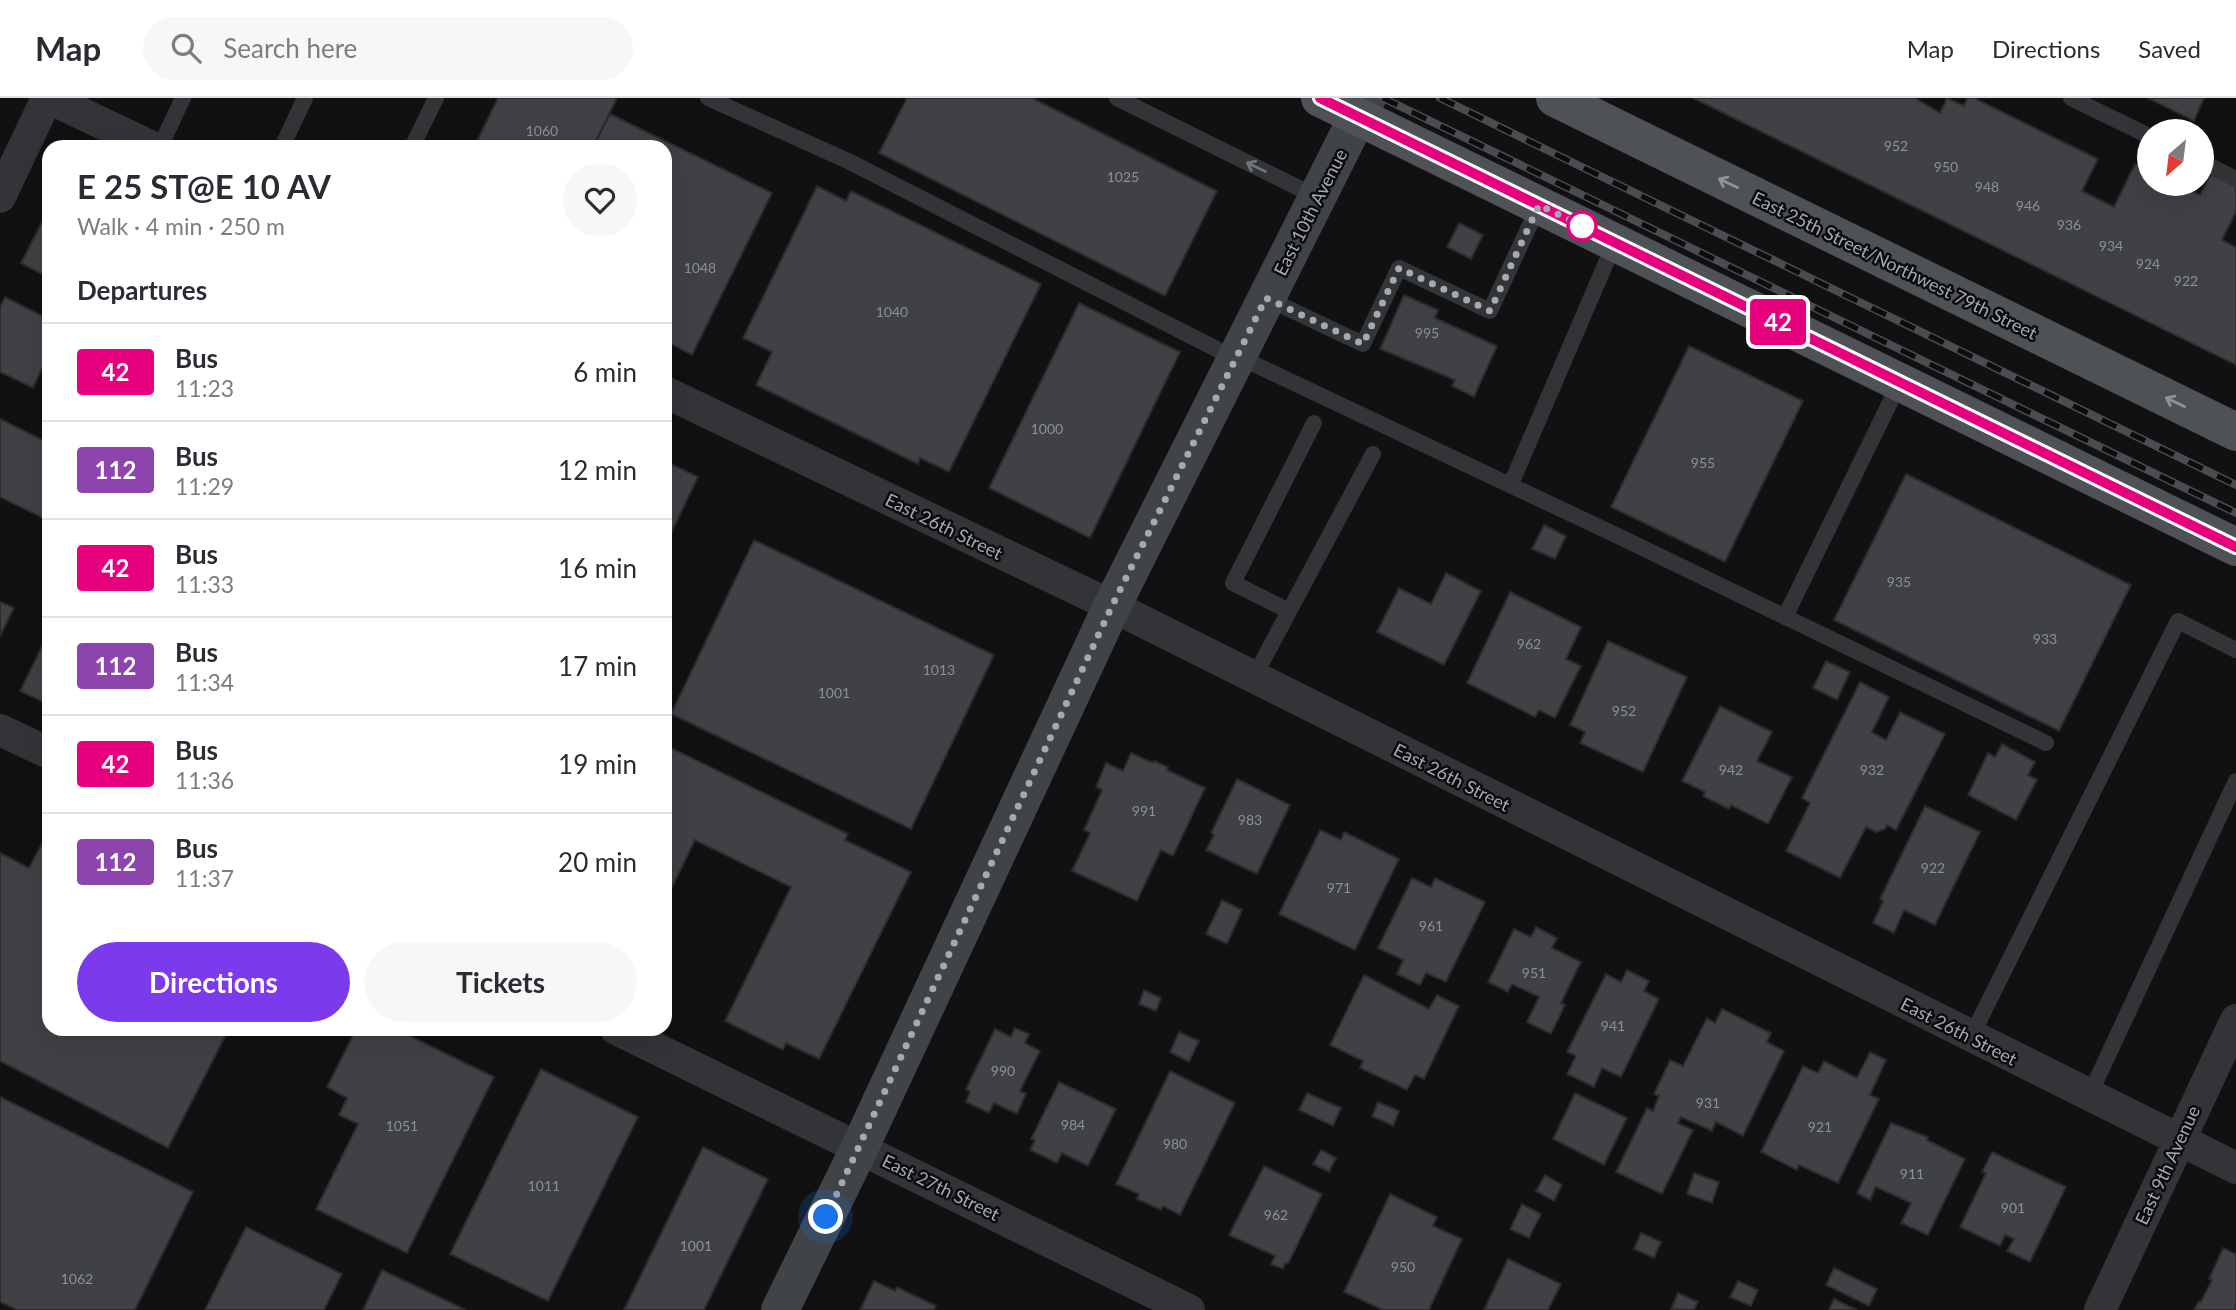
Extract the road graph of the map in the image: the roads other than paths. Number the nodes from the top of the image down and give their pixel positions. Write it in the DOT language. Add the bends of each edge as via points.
graph roads {
  1 [pos="48,98"];
  2 [pos="183,98"];
  3 [pos="304,98"];
  4 [pos="436,98"];
  5 [pos="708,98"];
  6 [pos="1117,98"];
  7 [pos="1320,98"];
  8 [pos="1555,98"];
  9 [pos="2071,98"];
  10 [pos="1362,107"];
  11 [pos="2137,130"];
  12 [pos="137,140"];
  13 [pos="163,140"];
  14 [pos="285,140"];
  15 [pos="415,140"];
  16 [pos="2214,168"];
  17 [pos="2236,179"];
  18 [pos="0,197"];
  19 [pos="1317,197"];
  20 [pos="1539,205"];
  21 [pos="1615,242"];
  22 [pos="1266,298"];
  23 [pos="1237,357"];
  24 [pos="1900,382"];
  25 [pos="672,395"];
  26 [pos="1314,423"];
  27 [pos="2236,432"];
  28 [pos="1373,454"];
  29 [pos="1511,484"];
  30 [pos="2236,547"];
  31 [pos="1112,606"];
  32 [pos="1289,611"];
  33 [pos="1785,617"];
  34 [pos="2236,650"];
  35 [pos="1254,677"];
  36 [pos="0,730"];
  37 [pos="2046,743"];
  38 [pos="42,750"];
  39 [pos="2236,781"];
  40 [pos="2236,1020"];
  41 [pos="630,1036"];
  42 [pos="1971,1037"];
  43 [pos="2089,1096"];
  44 [pos="2178,1141"];
  45 [pos="860,1147"];
  46 [pos="2236,1168"];
  47 [pos="780,1310"];
  48 [pos="1189,1310"];
  49 [pos="2100,1310"];
  1 -- 12 [label="street"];
  1 -- 18 [label="street"];
  2 -- 13 [label="lane"];
  3 -- 14 [label="lane"];
  4 -- 15 [label="lane"];
  5 -- 23 [label="lane" via="859,167"];
  19 -- 6 [label="lane, one-way"];
  7 -- 10 [label="main road"];
  27 -- 8 [label="main road, East 25th Street/Northwest 79th Street, one-way"];
  9 -- 11 [label="lane"];
  10 -- 19 [label="street, East 10th Avenue"];
  10 -- 20 [label="main road"];
  16 -- 17 [label="lane"];
  19 -- 22 [label="street, East 10th Avenue"];
  20 -- 21 [label="main road"];
  20 -- 22 [label="lane" via="1490,311 1399,268 1363,344"];
  21 -- 24 [label="main road"];
  21 -- 29 [label="lane"];
  22 -- 23 [label="street, East 10th Avenue"];
  23 -- 29 [label="lane"];
  23 -- 31 [label="street, East 10th Avenue"];
  24 -- 30 [label="main road"];
  24 -- 33 [label="lane"];
  25 -- 31 [label="street, East 26th Street"];
  26 -- 32 [label="lane" via="1233,583"];
  28 -- 32 [label="lane"];
  29 -- 33 [label="lane"];
  31 -- 35 [label="street, East 26th Street"];
  31 -- 45 [label="street, East 10th Avenue"];
  32 -- 35 [label="lane"];
  33 -- 37 [label="lane"];
  34 -- 42 [label="lane" via="2178,621"];
  35 -- 42 [label="street, East 26th Street"];
  36 -- 38 [label="street"];
  39 -- 43 [label="lane"];
  40 -- 44 [label="street, East 9th Avenue"];
  41 -- 45 [label="street, East 27th Street"];
  42 -- 43 [label="street, East 26th Street"];
  43 -- 44 [label="street, East 26th Street"];
  44 -- 46 [label="street, East 26th Street"];
  44 -- 49 [label="street, East 9th Avenue"];
  45 -- 47 [label="street, East 10th Avenue"];
  45 -- 48 [label="street, East 27th Street"];
}
